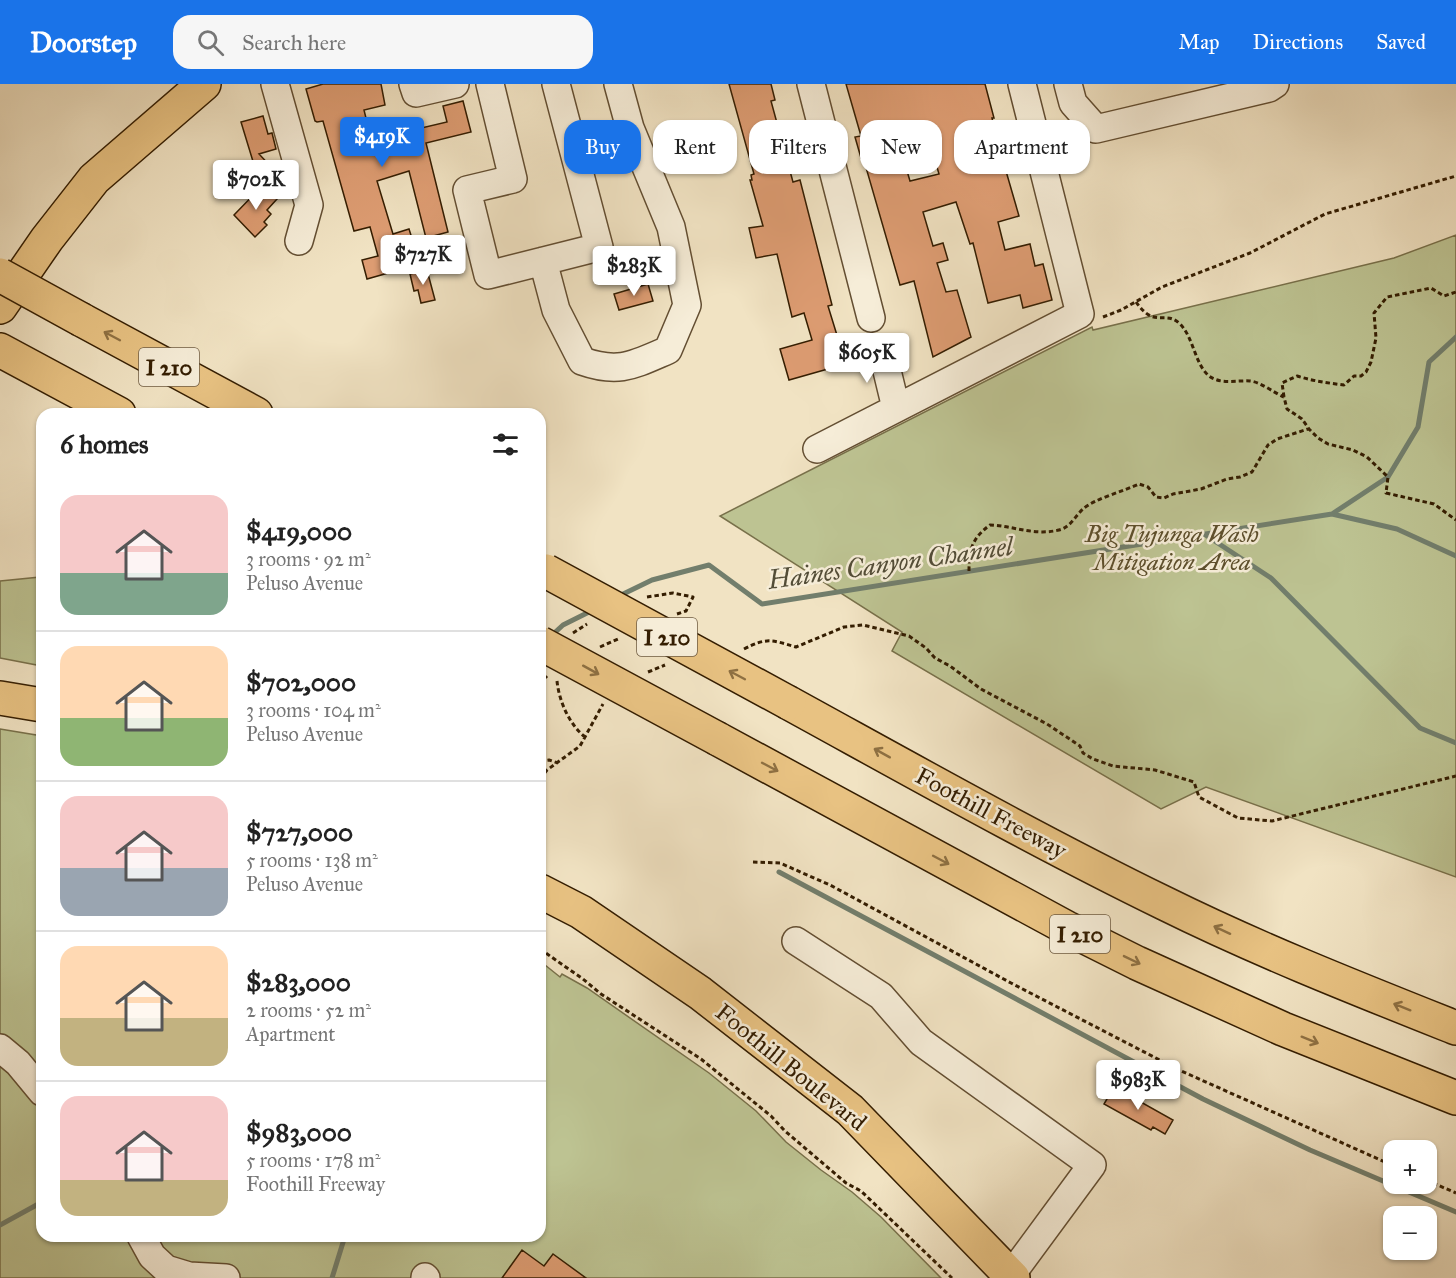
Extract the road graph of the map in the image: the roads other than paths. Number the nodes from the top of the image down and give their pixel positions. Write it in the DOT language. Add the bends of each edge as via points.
graph roads {
  1 [pos="204,84"];
  2 [pos="275,84"];
  3 [pos="413,84"];
  4 [pos="455,84"];
  5 [pos="490,84"];
  6 [pos="556,84"];
  7 [pos="618,84"];
  8 [pos="811,84"];
  9 [pos="1022,84"];
  10 [pos="1068,84"];
  11 [pos="1275,84"];
  12 [pos="299,241"];
  13 [pos="543,261"];
  14 [pos="0,275"];
  15 [pos="0,307"];
  16 [pos="871,318"];
  17 [pos="0,350"];
  18 [pos="882,350"];
  19 [pos="108,408"];
  20 [pos="245,408"];
  21 [pos="896,408"];
  22 [pos="817,448"];
  23 [pos="546,572"];
  24 [pos="546,646"];
  25 [pos="0,698"];
  26 [pos="36,704"];
  27 [pos="546,894"];
  28 [pos="796,941"];
  29 [pos="1456,1028"];
  30 [pos="0,1048"];
  31 [pos="36,1085"];
  32 [pos="1456,1098"];
  33 [pos="144,1242"];
  34 [pos="169,1274"];
  35 [pos="1012,1277"];
  36 [pos="226,1278"];
  1 -- 15 [label="main road" via="94,179 46,239"];
  2 -- 12 [label="street" via="309,205"];
  3 -- 4 [label="street" via="416,93"];
  5 -- 13 [label="street" via="513,179 466,190 488,275"];
  6 -- 13 [label="street" via="599,247"];
  7 -- 13 [label="street" via="630,128 671,227 687,305 668,350 632,365 603,368 582,361 556,310"];
  8 -- 16 [label="street"];
  9 -- 21 [label="street" via="1080,314"];
  10 -- 11 [label="street" via="1073,103 1096,129"];
  20 -- 14 [label="main road, I 210, one-way, bridge"];
  17 -- 19 [label="main road, I 210"];
  18 -- 21 [label="street"];
  21 -- 22 [label="street"];
  29 -- 23 [label="main road, Foothill Freeway / I 210, one-way, bridge" via="1309,969 1166,904"];
  24 -- 32 [label="main road, I 210, one-way, bridge" via="1137,963 1283,1029"];
  25 -- 26 [label="main road"];
  27 -- 35 [label="main road, Foothill Boulevard" via="581,912 700,993 850,1110"];
  28 -- 35 [label="street" via="881,996 921,1042 1092,1165"];
  30 -- 31 [label="street"];
  33 -- 34 [label="street"];
  34 -- 36 [label="street"];
}
